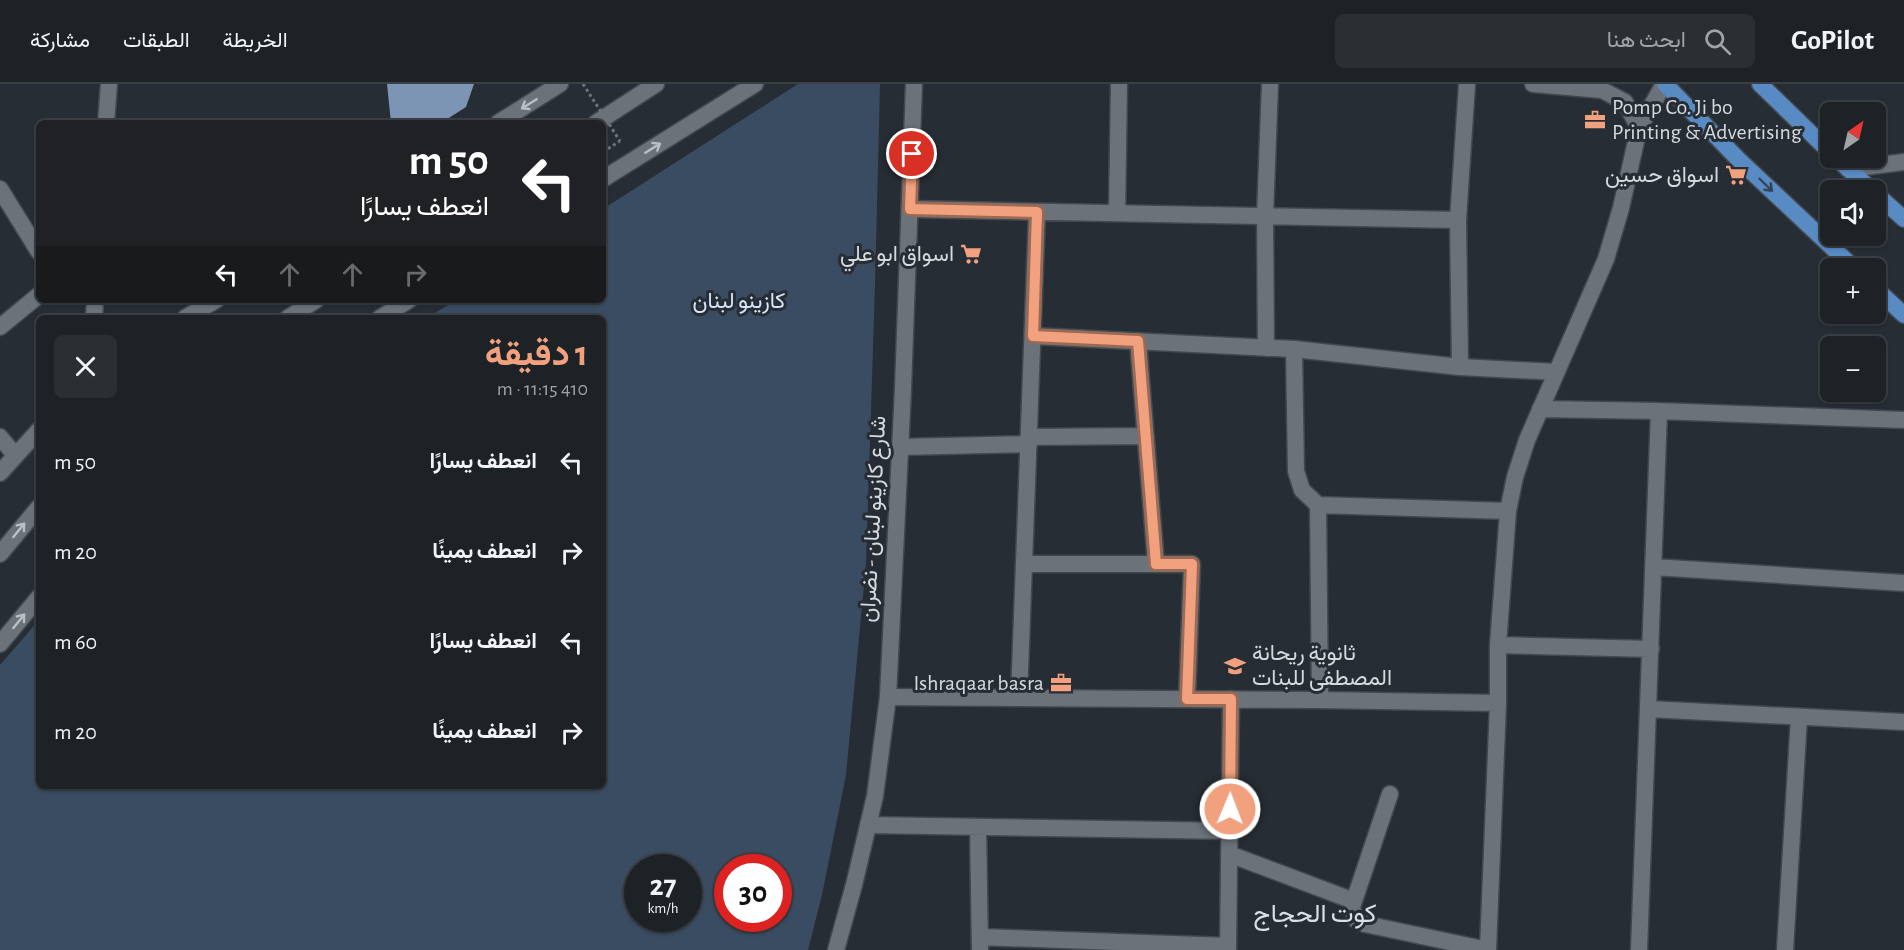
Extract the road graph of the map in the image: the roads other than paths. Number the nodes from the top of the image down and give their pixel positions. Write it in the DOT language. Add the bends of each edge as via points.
graph roads {
  1 [pos="109,84"];
  2 [pos="560,84"];
  3 [pos="656,84"];
  4 [pos="755,84"];
  5 [pos="914,84"];
  6 [pos="1119,84"];
  7 [pos="1270,84"];
  8 [pos="1467,84"];
  9 [pos="1533,84"];
  10 [pos="1665,84"];
  11 [pos="1760,84"];
  12 [pos="106,120"];
  13 [pos="503,120"];
  14 [pos="601,120"];
  15 [pos="1639,128"];
  16 [pos="1820,142"];
  17 [pos="1886,162"];
  18 [pos="1904,162"];
  19 [pos="1848,168"];
  20 [pos="606,177"];
  21 [pos="1861,180"];
  22 [pos="0,189"];
  23 [pos="1886,203"];
  24 [pos="910,209"];
  25 [pos="1037,212"];
  26 [pos="1117,213"];
  27 [pos="1264,216"];
  28 [pos="1904,219"];
  29 [pos="1458,220"];
  30 [pos="36,247"];
  31 [pos="1843,258"];
  32 [pos="36,297"];
  33 [pos="1886,298"];
  34 [pos="211,303"];
  35 [pos="311,303"];
  36 [pos="404,303"];
  37 [pos="190,315"];
  38 [pos="293,315"];
  39 [pos="385,315"];
  40 [pos="1904,315"];
  41 [pos="0,327"];
  42 [pos="1033,336"];
  43 [pos="1138,341"];
  44 [pos="1266,348"];
  45 [pos="1294,350"];
  46 [pos="1460,367"];
  47 [pos="1556,372"];
  48 [pos="1540,409"];
  49 [pos="1659,411"];
  50 [pos="1904,420"];
  51 [pos="36,433"];
  52 [pos="1146,436"];
  53 [pos="0,437"];
  54 [pos="1029,440"];
  55 [pos="900,447"];
  56 [pos="15,455"];
  57 [pos="0,473"];
  58 [pos="1318,505"];
  59 [pos="36,511"];
  60 [pos="1508,511"];
  61 [pos="0,554"];
  62 [pos="1024,564"];
  63 [pos="1156,564"];
  64 [pos="1653,567"];
  65 [pos="1904,583"];
  66 [pos="36,601"];
  67 [pos="0,644"];
  68 [pos="1498,645"];
  69 [pos="1651,649"];
  70 [pos="888,697"];
  71 [pos="1019,698"];
  72 [pos="1187,699"];
  73 [pos="1231,699"];
  74 [pos="1320,700"];
  75 [pos="1498,703"];
  76 [pos="1648,709"];
  77 [pos="1799,717"];
  78 [pos="1904,722"];
  79 [pos="1390,794"];
  80 [pos="868,825"];
  81 [pos="978,827"];
  82 [pos="1230,831"];
  83 [pos="1229,854"];
  84 [pos="1354,901"];
  85 [pos="980,943"];
  86 [pos="1228,948"];
  87 [pos="836,950"];
  88 [pos="1488,950"];
  89 [pos="1640,950"];
  90 [pos="1785,950"];
  1 -- 12 [label="street"];
  2 -- 13 [label="street, one-way"];
  3 -- 14 [label="street"];
  20 -- 4 [label="street, one-way"];
  5 -- 24 [label="street, شارع كازينو لبنان - نضران"];
  6 -- 26 [label="street"];
  7 -- 27 [label="street"];
  8 -- 29 [label="street"];
  9 -- 15 [label="street" via="1602,90 1625,102"];
  10 -- 15 [label="street"];
  10 -- 31 [label="main road, one-way"];
  11 -- 16 [label="main road"];
  15 -- 47 [label="street" via="1622,208 1606,259"];
  17 -- 18 [label="street"];
  19 -- 21 [label="main road"];
  22 -- 30 [label="street"];
  23 -- 28 [label="main road"];
  24 -- 25 [label="street"];
  24 -- 55 [label="street, شارع كازينو لبنان - نضران"];
  25 -- 26 [label="street"];
  25 -- 42 [label="street"];
  26 -- 27 [label="street"];
  27 -- 29 [label="street"];
  27 -- 44 [label="street"];
  29 -- 46 [label="street"];
  32 -- 41 [label="street"];
  33 -- 40 [label="main road"];
  34 -- 37 [label="street"];
  35 -- 38 [label="street"];
  36 -- 39 [label="street"];
  42 -- 43 [label="street"];
  42 -- 54 [label="street"];
  43 -- 44 [label="street"];
  43 -- 52 [label="street"];
  44 -- 45 [label="street"];
  45 -- 46 [label="street"];
  45 -- 58 [label="street" via="1296,471 1302,490"];
  46 -- 47 [label="street"];
  47 -- 48 [label="street"];
  48 -- 49 [label="street"];
  48 -- 60 [label="street" via="1515,477"];
  49 -- 50 [label="street"];
  49 -- 64 [label="street"];
  51 -- 56 [label="street"];
  52 -- 54 [label="street"];
  52 -- 63 [label="street"];
  53 -- 56 [label="street"];
  54 -- 55 [label="street"];
  54 -- 62 [label="street"];
  55 -- 70 [label="street, شارع كازينو لبنان - نضران"];
  56 -- 57 [label="street"];
  58 -- 60 [label="street"];
  58 -- 74 [label="street"];
  61 -- 59 [label="street, one-way"];
  60 -- 68 [label="street"];
  62 -- 63 [label="street"];
  62 -- 71 [label="street"];
  63 -- 72 [label="street" via="1192,564"];
  64 -- 65 [label="street"];
  64 -- 69 [label="street"];
  67 -- 66 [label="street, one-way"];
  68 -- 69 [label="street"];
  68 -- 75 [label="street"];
  69 -- 76 [label="street"];
  70 -- 71 [label="street"];
  70 -- 80 [label="street, شارع كازينو لبنان - نضران"];
  71 -- 72 [label="street"];
  72 -- 73 [label="street"];
  73 -- 74 [label="street"];
  73 -- 82 [label="street"];
  74 -- 75 [label="street"];
  75 -- 88 [label="street"];
  76 -- 77 [label="street"];
  76 -- 89 [label="street"];
  77 -- 78 [label="street"];
  77 -- 90 [label="street"];
  79 -- 84 [label="street"];
  80 -- 81 [label="street"];
  80 -- 87 [label="street, شارع كازينو لبنان - نضران"];
  81 -- 82 [label="street"];
  81 -- 85 [label="street"];
  82 -- 83 [label="street"];
  83 -- 84 [label="street"];
  83 -- 86 [label="street"];
  84 -- 88 [label="street" via="1352,913 1359,923"];
  85 -- 86 [label="street"];
}
